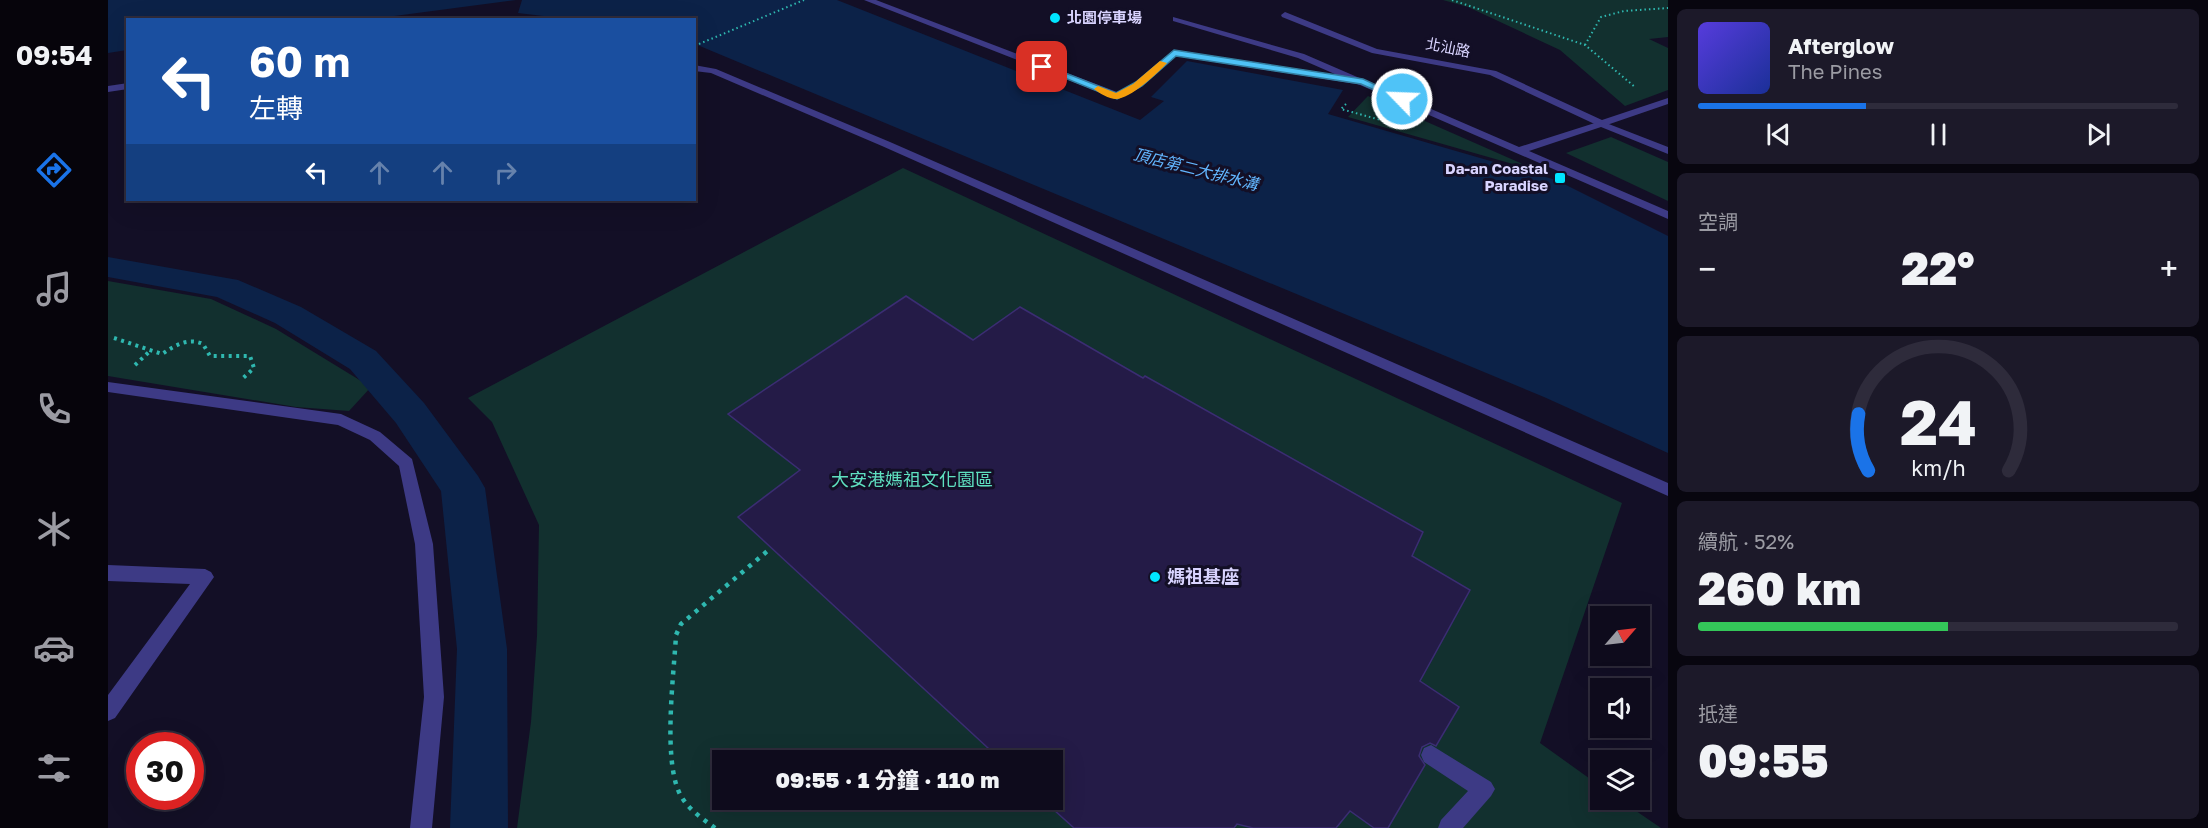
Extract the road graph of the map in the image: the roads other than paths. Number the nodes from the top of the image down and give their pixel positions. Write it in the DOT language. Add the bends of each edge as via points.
graph roads {
  1 [pos="868,0"];
  2 [pos="1285,15"];
  3 [pos="1176,19"];
  4 [pos="696,68"];
  5 [pos="1363,82"];
  6 [pos="126,86"];
  7 [pos="108,89"];
  8 [pos="1668,102"];
  9 [pos="1601,124"];
  10 [pos="1520,150"];
  11 [pos="1668,151"];
  12 [pos="1668,214"];
  13 [pos="108,387"];
  14 [pos="1668,490"];
  15 [pos="108,573"];
  16 [pos="108,711"];
  17 [pos="1431,755"];
  18 [pos="421,828"];
  19 [pos="1449,828"];
  1 -- 5 [label="street" via="1117,96 1139,84 1174,53"];
  2 -- 9 [label="street, 北汕路" via="1375,51 1493,73"];
  3 -- 5 [label="street" via="1269,45"];
  4 -- 14 [label="street" via="713,71 886,144"];
  5 -- 10 [label="street"];
  6 -- 7 [label="street"];
  8 -- 9 [label="street"];
  9 -- 10 [label="street"];
  9 -- 11 [label="street, 北汕路"];
  10 -- 12 [label="street"];
  13 -- 18 [label="street" via="341,420 375,436 406,464 424,544 434,697"];
  15 -- 16 [label="street" via="205,577"];
  17 -- 19 [label="street" via="1484,789"];
}
